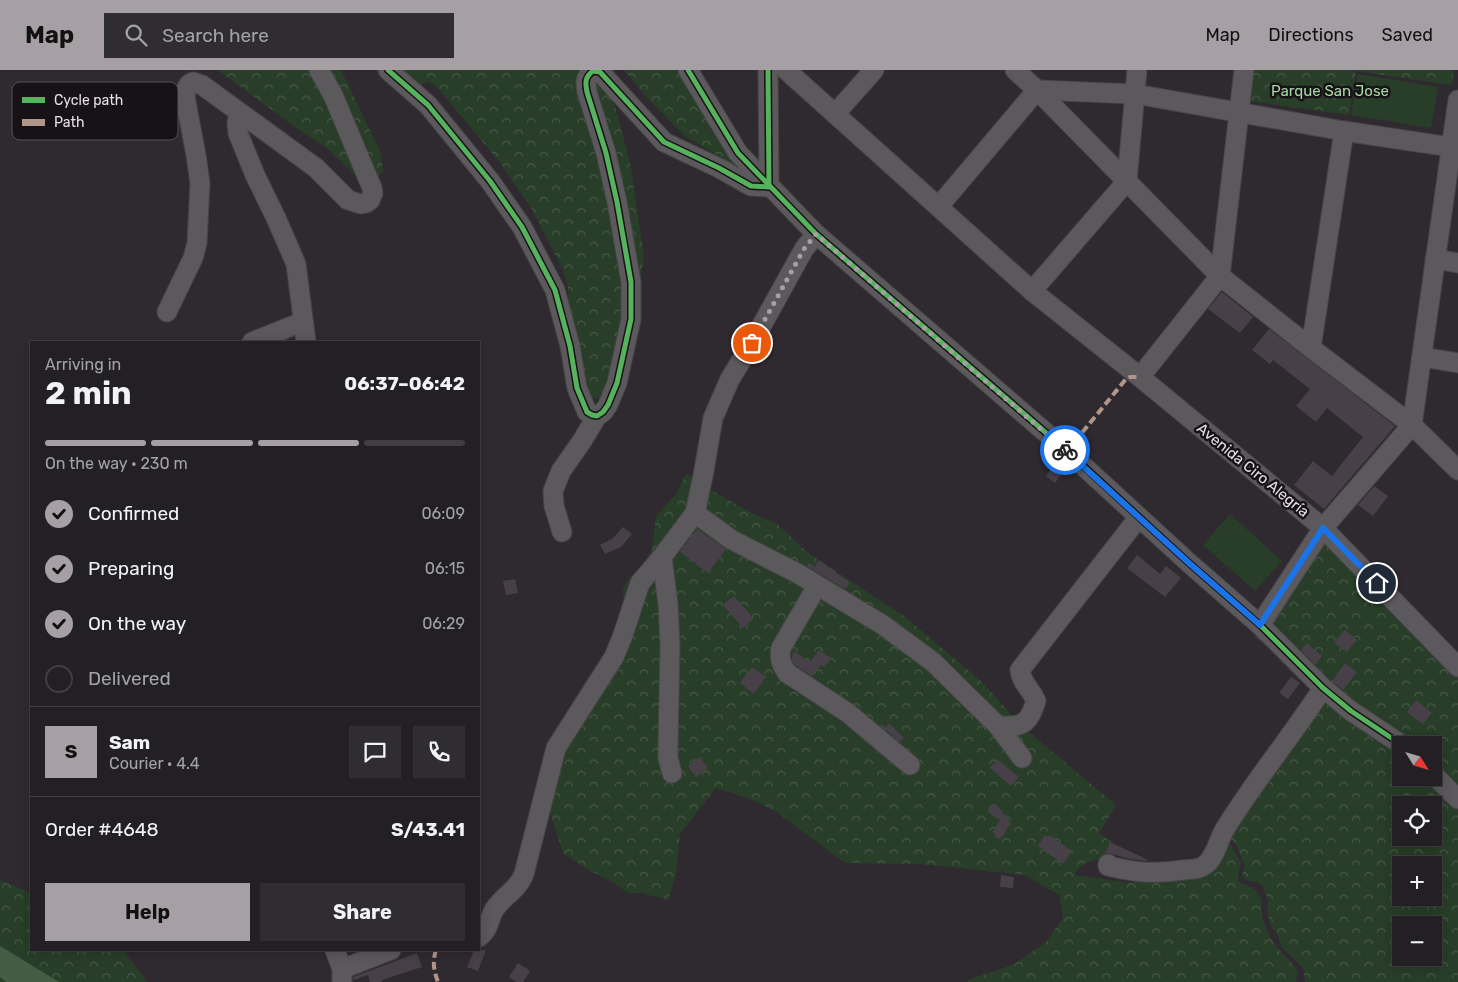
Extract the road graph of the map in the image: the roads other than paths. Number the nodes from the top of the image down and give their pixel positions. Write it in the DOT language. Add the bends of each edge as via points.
graph roads {
  1 [pos="319,70"];
  2 [pos="388,70"];
  3 [pos="688,70"];
  4 [pos="768,70"];
  5 [pos="786,70"];
  6 [pos="874,70"];
  7 [pos="1015,70"];
  8 [pos="1031,70"];
  9 [pos="1137,70"];
  10 [pos="1244,70"];
  11 [pos="1037,90"];
  12 [pos="1135,94"];
  13 [pos="1458,100"];
  14 [pos="1238,112"];
  15 [pos="239,113"];
  16 [pos="835,114"];
  17 [pos="1344,131"];
  18 [pos="1454,147"];
  19 [pos="1127,181"];
  20 [pos="769,187"];
  21 [pos="939,206"];
  22 [pos="816,234"];
  23 [pos="1435,259"];
  24 [pos="1458,263"];
  25 [pos="1220,276"];
  26 [pos="1032,291"];
  27 [pos="167,312"];
  28 [pos="302,322"];
  29 [pos="254,341"];
  30 [pos="306,341"];
  31 [pos="1311,348"];
  32 [pos="1422,357"];
  33 [pos="1458,362"];
  34 [pos="1140,377"];
  35 [pos="597,416"];
  36 [pos="1412,425"];
  37 [pos="1458,470"];
  38 [pos="695,513"];
  39 [pos="1138,517"];
  40 [pos="1323,528"];
  41 [pos="562,532"];
  42 [pos="662,557"];
  43 [pos="817,586"];
  44 [pos="1260,625"];
  45 [pos="1458,667"];
  46 [pos="1323,688"];
  47 [pos="998,726"];
  48 [pos="1392,738"];
  49 [pos="1022,758"];
  50 [pos="910,765"];
  51 [pos="672,773"];
  52 [pos="1442,783"];
  53 [pos="1458,799"];
  54 [pos="1108,864"];
  55 [pos="480,936"];
  56 [pos="335,951"];
  57 [pos="389,951"];
  58 [pos="342,975"];
  1 -- 15 [label="street" via="333,95 372,188 373,193 366,203 348,200 316,168"];
  2 -- 35 [label="street" via="428,105 490,181 522,227 555,290 577,388 587,412"];
  3 -- 20 [label="street" via="738,153"];
  4 -- 20 [label="street"];
  5 -- 16 [label="street, Avenida Ciro Alegría"];
  6 -- 16 [label="street"];
  7 -- 11 [label="street"];
  8 -- 11 [label="street"];
  9 -- 12 [label="street"];
  10 -- 14 [label="street"];
  11 -- 12 [label="street"];
  11 -- 19 [label="street"];
  11 -- 21 [label="street"];
  12 -- 14 [label="street"];
  12 -- 19 [label="street"];
  13 -- 18 [label="street"];
  14 -- 17 [label="street"];
  14 -- 25 [label="street"];
  15 -- 27 [label="street" via="202,85 193,82 186,89 200,183 197,243"];
  15 -- 28 [label="street" via="238,133 296,264"];
  16 -- 21 [label="street, Avenida Ciro Alegría"];
  17 -- 18 [label="street"];
  17 -- 31 [label="street"];
  18 -- 23 [label="street"];
  19 -- 25 [label="street"];
  19 -- 26 [label="street"];
  20 -- 22 [label="street"];
  20 -- 35 [label="street" via="751,186 664,142 600,72 589,74 585,82 587,92 606,153 631,282 631,319 617,383 608,405"];
  21 -- 26 [label="street, Avenida Ciro Alegría"];
  22 -- 38 [label="street" via="804,249 730,379 713,418"];
  22 -- 39 [label="street"];
  23 -- 24 [label="street"];
  23 -- 32 [label="street"];
  25 -- 31 [label="street"];
  25 -- 34 [label="street"];
  26 -- 34 [label="street, Avenida Ciro Alegría"];
  28 -- 29 [label="street"];
  28 -- 30 [label="street"];
  31 -- 36 [label="street"];
  32 -- 33 [label="street"];
  32 -- 36 [label="street"];
  34 -- 40 [label="street, Avenida Ciro Alegría"];
  35 -- 41 [label="street" via="561,471 553,491"];
  36 -- 37 [label="street"];
  36 -- 40 [label="street"];
  38 -- 42 [label="street"];
  38 -- 43 [label="street" via="732,540"];
  39 -- 44 [label="street"];
  39 -- 47 [label="street" via="1020,670 1020,678 1036,700 1027,720 1018,726"];
  40 -- 44 [label="street"];
  40 -- 45 [label="street, Avenida Ciro Alegría"];
  42 -- 51 [label="street" via="670,645 668,758"];
  42 -- 55 [label="street" via="640,584 614,656 556,748 521,882 494,910 487,929"];
  43 -- 47 [label="street" via="883,625 933,662"];
  43 -- 50 [label="street" via="781,648 781,665 787,673 848,713"];
  44 -- 46 [label="street"];
  46 -- 48 [label="street"];
  46 -- 54 [label="street" via="1229,823 1205,865 1156,873 1126,870"];
  47 -- 49 [label="street"];
  52 -- 53 [label="street"];
  56 -- 58 [label="street"];
  57 -- 58 [label="street"];
}
